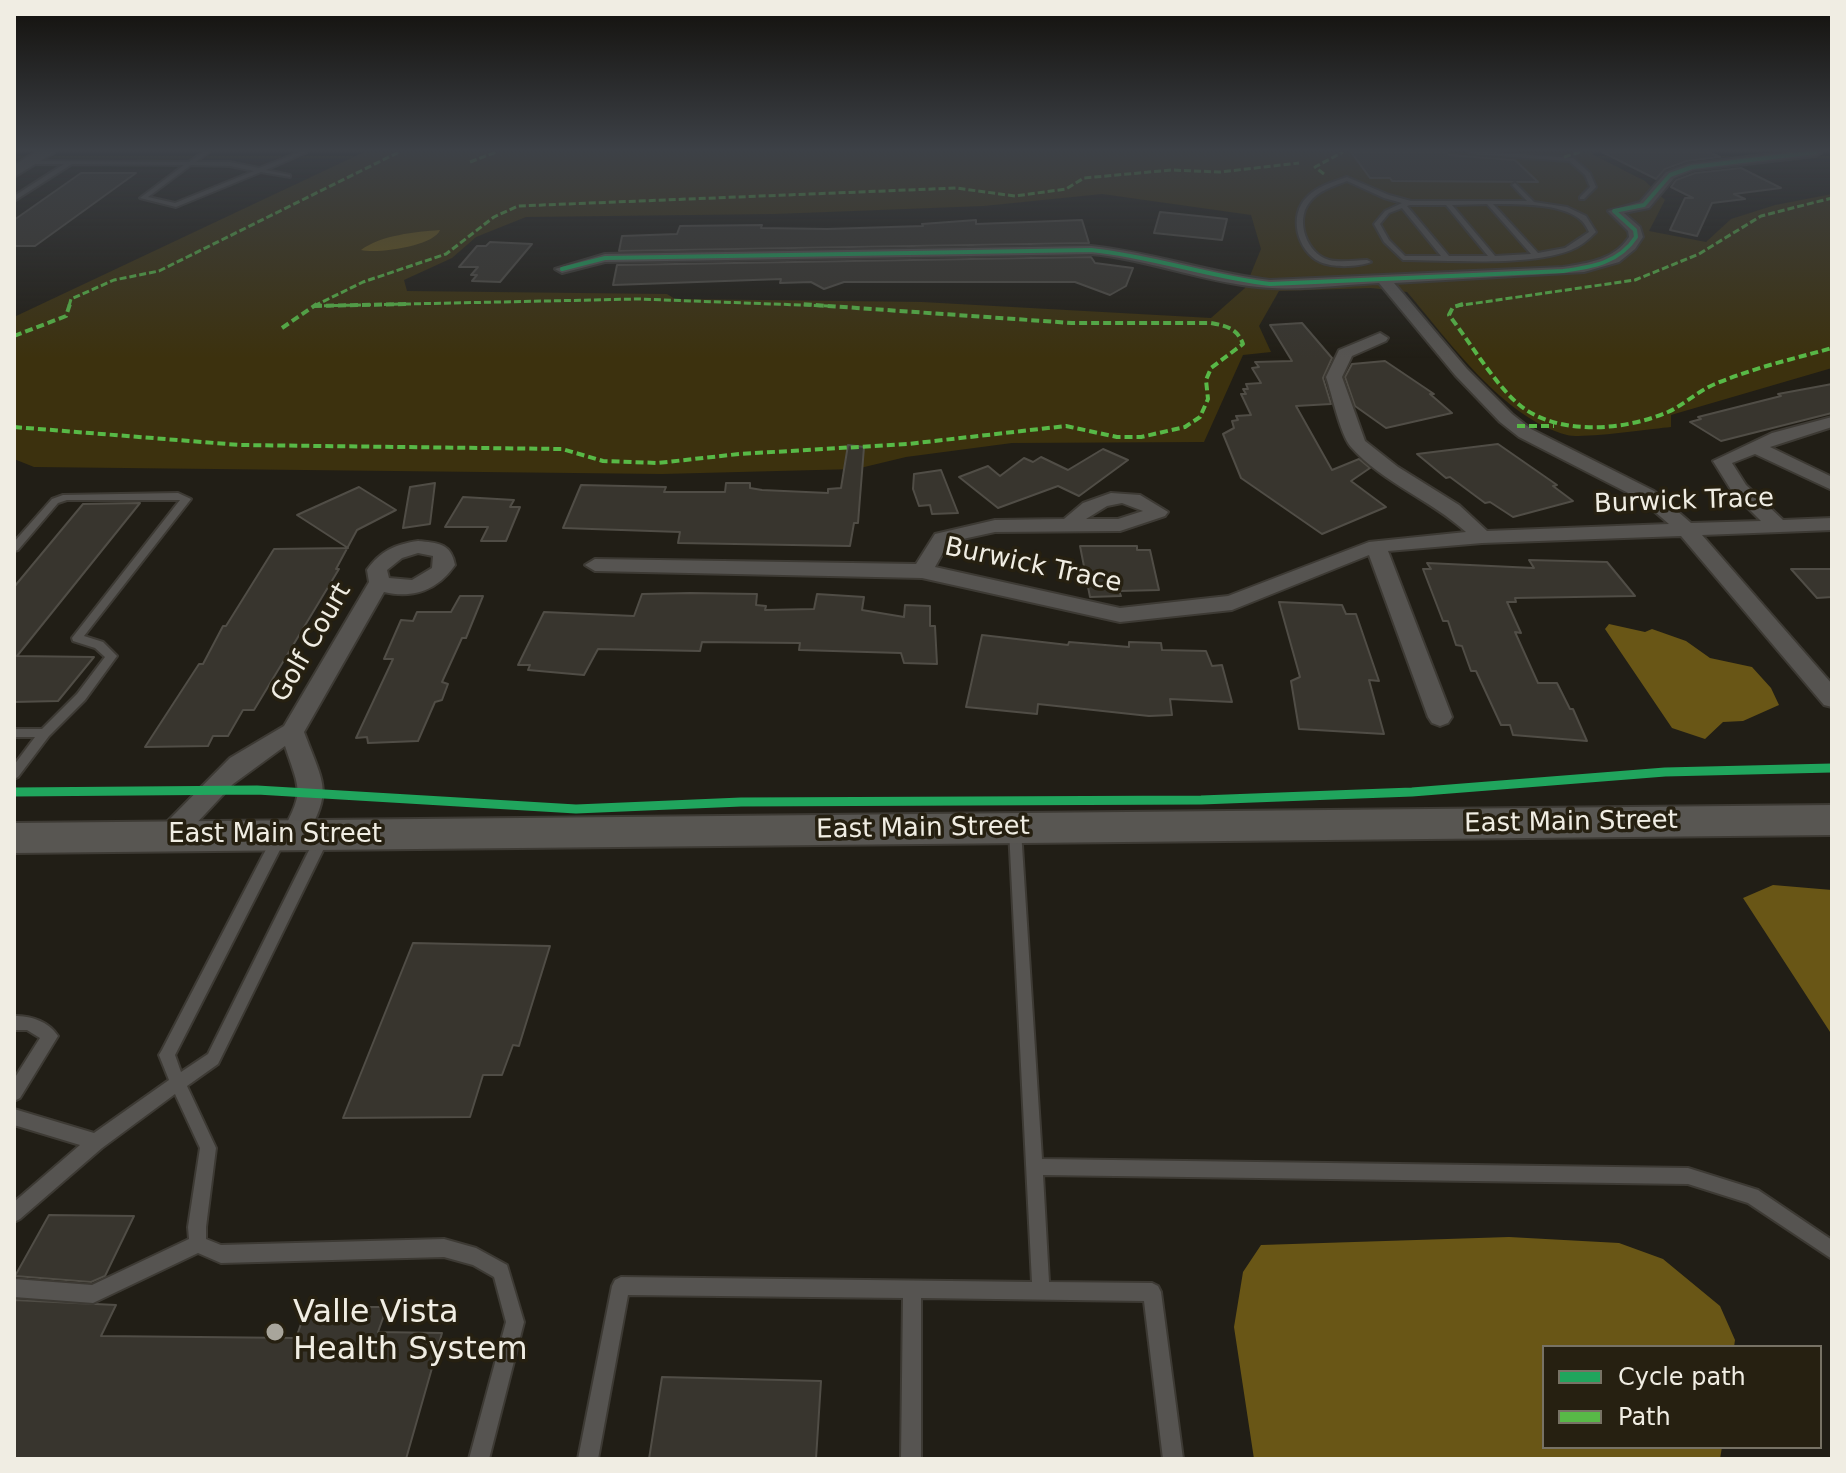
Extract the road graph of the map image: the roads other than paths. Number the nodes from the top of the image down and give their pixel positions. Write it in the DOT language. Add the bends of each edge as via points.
graph roads {
  1 [pos="1300,221"];
  2 [pos="1380,221"];
  3 [pos="1418,221"];
  4 [pos="1462,221"];
  5 [pos="1505,221"];
  6 [pos="1586,221"];
  7 [pos="1627,221"];
  8 [pos="1535,254"];
  9 [pos="1492,256"];
  10 [pos="1446,257"];
  11 [pos="1367,262"];
  12 [pos="562,269"];
  13 [pos="1383,279"];
  14 [pos="1380,338"];
  15 [pos="1832,422"];
  16 [pos="1756,447"];
  17 [pos="1832,484"];
  18 [pos="1832,524"];
  19 [pos="1069,525"];
  20 [pos="1780,528"];
  21 [pos="1687,530"];
  22 [pos="1482,537"];
  23 [pos="1376,546"];
  24 [pos="14,548"];
  25 [pos="595,565"];
  26 [pos="922,571"];
  27 [pos="379,582"];
  28 [pos="1832,699"];
  29 [pos="1440,717"];
  30 [pos="292,732"];
  31 [pos="14,733"];
  32 [pos="45,733"];
  33 [pos="14,774"];
  34 [pos="1832,820"];
  35 [pos="1015,828"];
  36 [pos="299,835"];
  37 [pos="169,836"];
  38 [pos="14,838"];
  39 [pos="14,1023"];
  40 [pos="178,1083"];
  41 [pos="14,1093"];
  42 [pos="14,1117"];
  43 [pos="96,1142"];
  44 [pos="1034,1167"];
  45 [pos="14,1213"];
  46 [pos="198,1244"];
  47 [pos="1832,1250"];
  48 [pos="14,1288"];
  49 [pos="912,1289"];
  50 [pos="1041,1290"];
  51 [pos="479,1459"];
  52 [pos="588,1459"];
  53 [pos="911,1459"];
  54 [pos="1173,1459"];
  1 -- 11 [label="lane" via="1303,241 1321,259"];
  2 -- 10 [label="lane" via="1386,241 1403,258"];
  3 -- 10 [label="lane"];
  4 -- 9 [label="lane"];
  5 -- 8 [label="lane"];
  6 -- 8 [label="lane" via="1593,232 1565,250"];
  7 -- 13 [label="street" via="1636,237 1625,253 1601,264 1542,273"];
  8 -- 9 [label="lane"];
  9 -- 10 [label="lane"];
  12 -- 13 [label="street" via="605,258 1091,250 1143,256 1241,282"];
  13 -- 21 [label="street" via="1506,418 1525,433 1647,495"];
  14 -- 22 [label="street" via="1345,353 1334,377 1357,443 1452,509"];
  15 -- 16 [label="street"];
  16 -- 17 [label="street"];
  16 -- 20 [label="street" via="1722,461 1736,485"];
  18 -- 20 [label="street, Burwick Trace"];
  19 -- 26 [label="street" via="995,526 942,538"];
  20 -- 21 [label="street, Burwick Trace"];
  21 -- 22 [label="street, Burwick Trace"];
  21 -- 28 [label="street"];
  22 -- 23 [label="street, Burwick Trace"];
  23 -- 26 [label="street, Burwick Trace" via="1232,603 1120,615"];
  23 -- 29 [label="street"];
  24 -- 32 [label="lane" via="55,501 66,497 186,499 77,638 99,645 111,656"];
  25 -- 26 [label="street, Burwick Trace"];
  27 -- 30 [label="street, Golf Court"];
  30 -- 36 [label="street" via="312,788"];
  30 -- 37 [label="street" via="234,765"];
  31 -- 32 [label="lane"];
  32 -- 33 [label="lane"];
  34 -- 35 [label="main road, East Main Street"];
  35 -- 36 [label="main road, East Main Street"];
  35 -- 44 [label="lane"];
  36 -- 37 [label="main road, East Main Street"];
  36 -- 40 [label="lane" via="213,1059"];
  36 -- 40 [label="lane" via="167,1055"];
  37 -- 38 [label="main road, East Main Street"];
  39 -- 41 [label="lane" via="29,1023 50,1036"];
  40 -- 43 [label="lane"];
  40 -- 46 [label="lane" via="208,1148"];
  42 -- 43 [label="lane"];
  43 -- 45 [label="lane"];
  44 -- 47 [label="lane" via="1688,1176 1752,1196"];
  44 -- 50 [label="lane"];
  46 -- 48 [label="lane" via="93,1294"];
  46 -- 51 [label="lane" via="221,1254 444,1248 501,1271 515,1322"];
  49 -- 50 [label="lane"];
  49 -- 52 [label="lane" via="621,1286"];
  49 -- 53 [label="lane"];
  50 -- 54 [label="lane" via="1152,1292"];
}
